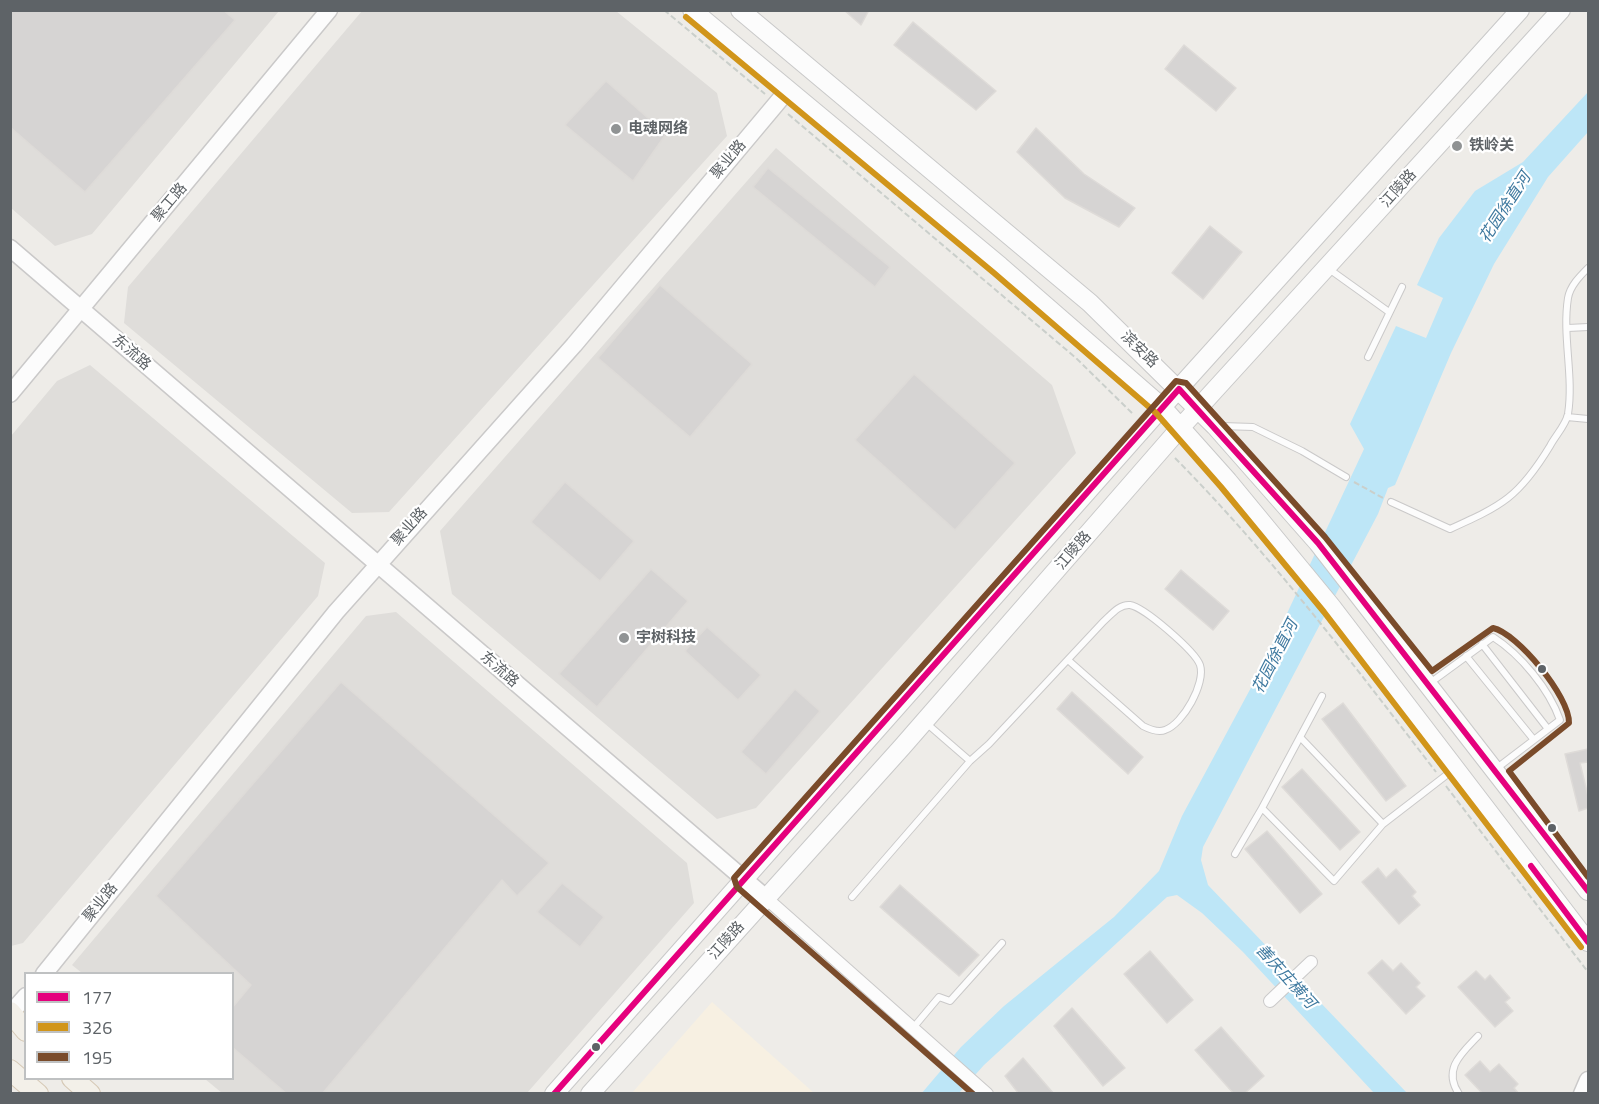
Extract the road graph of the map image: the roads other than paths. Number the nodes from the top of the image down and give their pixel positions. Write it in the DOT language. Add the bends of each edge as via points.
graph roads {
  1 [pos="329,10"];
  2 [pos="692,10"];
  3 [pos="740,10"];
  4 [pos="1520,10"];
  5 [pos="1561,10"];
  6 [pos="782,97"];
  7 [pos="10,248"];
  8 [pos="1327,268"];
  9 [pos="1588,268"];
  10 [pos="1401,286"];
  11 [pos="81,310"];
  12 [pos="1389,312"];
  13 [pos="1588,327"];
  14 [pos="1568,328"];
  15 [pos="1368,357"];
  16 [pos="1179,389"];
  17 [pos="10,394"];
  18 [pos="1162,407"];
  19 [pos="1198,409"];
  20 [pos="1567,417"];
  21 [pos="1588,419"];
  22 [pos="1215,426"];
  23 [pos="1181,427"];
  24 [pos="1346,477"];
  25 [pos="1391,502"];
  26 [pos="377,566"];
  27 [pos="1482,644"];
  28 [pos="1466,656"];
  29 [pos="1068,660"];
  30 [pos="1430,683"];
  31 [pos="1322,696"];
  32 [pos="925,721"];
  33 [pos="1548,729"];
  34 [pos="1300,737"];
  35 [pos="1534,740"];
  36 [pos="970,761"];
  37 [pos="1496,769"];
  38 [pos="1448,774"];
  39 [pos="1262,808"];
  40 [pos="1383,824"];
  41 [pos="1235,854"];
  42 [pos="743,880"];
  43 [pos="1588,891"];
  44 [pos="765,897"];
  45 [pos="852,897"];
  46 [pos="1588,942"];
  47 [pos="1002,943"];
  48 [pos="1311,962"];
  49 [pos="46,972"];
  50 [pos="24,998"];
  51 [pos="1270,1001"];
  52 [pos="11,1013"];
  53 [pos="913,1028"];
  54 [pos="24,1029"];
  55 [pos="1478,1036"];
  56 [pos="10,1070"];
  57 [pos="74,1080"];
  58 [pos="1588,1080"];
  59 [pos="38,1094"];
  60 [pos="90,1094"];
  61 [pos="554,1094"];
  62 [pos="590,1094"];
  63 [pos="987,1094"];
  64 [pos="1459,1094"];
  65 [pos="1582,1094"];
  1 -- 11 [label="street, 聚工路"];
  2 -- 6 [label="main road, 滨安路"];
  3 -- 16 [label="main road, 滨安路" via="1090,303"];
  4 -- 16 [label="main road, 江陵路"];
  5 -- 8 [label="main road, 江陵路"];
  6 -- 18 [label="main road, 滨安路" via="1000,266"];
  6 -- 26 [label="street, 聚业路" via="574,345"];
  7 -- 11 [label="street, 东流路"];
  8 -- 12 [label="lane"];
  8 -- 19 [label="main road, 江陵路"];
  9 -- 14 [label="lane" via="1576,280 1568,297"];
  10 -- 12 [label="lane"];
  11 -- 17 [label="street, 聚工路"];
  11 -- 26 [label="street, 东流路"];
  12 -- 15 [label="lane"];
  13 -- 14 [label="lane"];
  14 -- 20 [label="lane"];
  16 -- 18 [label="main road, 江陵路"];
  16 -- 19 [label="main road, 滨安路"];
  18 -- 23 [label="main road, 滨安路"];
  18 -- 42 [label="main road, 江陵路"];
  19 -- 22 [label="main road, 滨安路"];
  19 -- 23 [label="main road, 江陵路"];
  20 -- 21 [label="lane"];
  20 -- 25 [label="lane" via="1531,477 1519,491 1486,513 1450,529"];
  22 -- 24 [label="lane" via="1253,427"];
  22 -- 30 [label="main road, 滨安路" via="1318,543"];
  23 -- 32 [label="main road, 江陵路"];
  23 -- 38 [label="main road, 滨安路" via="1331,606"];
  26 -- 42 [label="street, 东流路"];
  26 -- 49 [label="street, 聚业路"];
  27 -- 28 [label="lane"];
  27 -- 33 [label="lane"];
  27 -- 33 [label="lane" via="1493,637 1513,651 1554,704 1560,720"];
  28 -- 30 [label="lane"];
  28 -- 35 [label="lane"];
  29 -- 29 [label="lane" via="1153,731 1164,731 1177,722 1200,688 1201,667 1195,656 1143,610 1129,605 1119,607"];
  29 -- 36 [label="lane"];
  30 -- 37 [label="main road, 滨安路"];
  31 -- 34 [label="lane"];
  32 -- 36 [label="lane"];
  32 -- 44 [label="main road, 江陵路"];
  33 -- 35 [label="lane"];
  34 -- 39 [label="lane"];
  34 -- 40 [label="lane"];
  35 -- 37 [label="lane"];
  36 -- 45 [label="lane"];
  37 -- 43 [label="main road, 滨安路"];
  38 -- 40 [label="lane"];
  38 -- 46 [label="main road, 滨安路"];
  39 -- 40 [label="lane" via="1334,880"];
  39 -- 41 [label="lane"];
  42 -- 44 [label="street, 东流路"];
  42 -- 61 [label="main road, 江陵路"];
  44 -- 53 [label="street, 东流路"];
  44 -- 62 [label="main road, 江陵路"];
  47 -- 53 [label="lane" via="963,989 950,1001 939,997"];
  48 -- 51 [label="street"];
  50 -- 52 [label="street"];
  52 -- 54 [label="main road"];
  53 -- 63 [label="street, 东流路"];
  55 -- 64 [label="lane" via="1452,1067 1452,1080"];
  56 -- 59 [label="main road"];
  57 -- 60 [label="main road"];
  58 -- 65 [label="street"];
}
